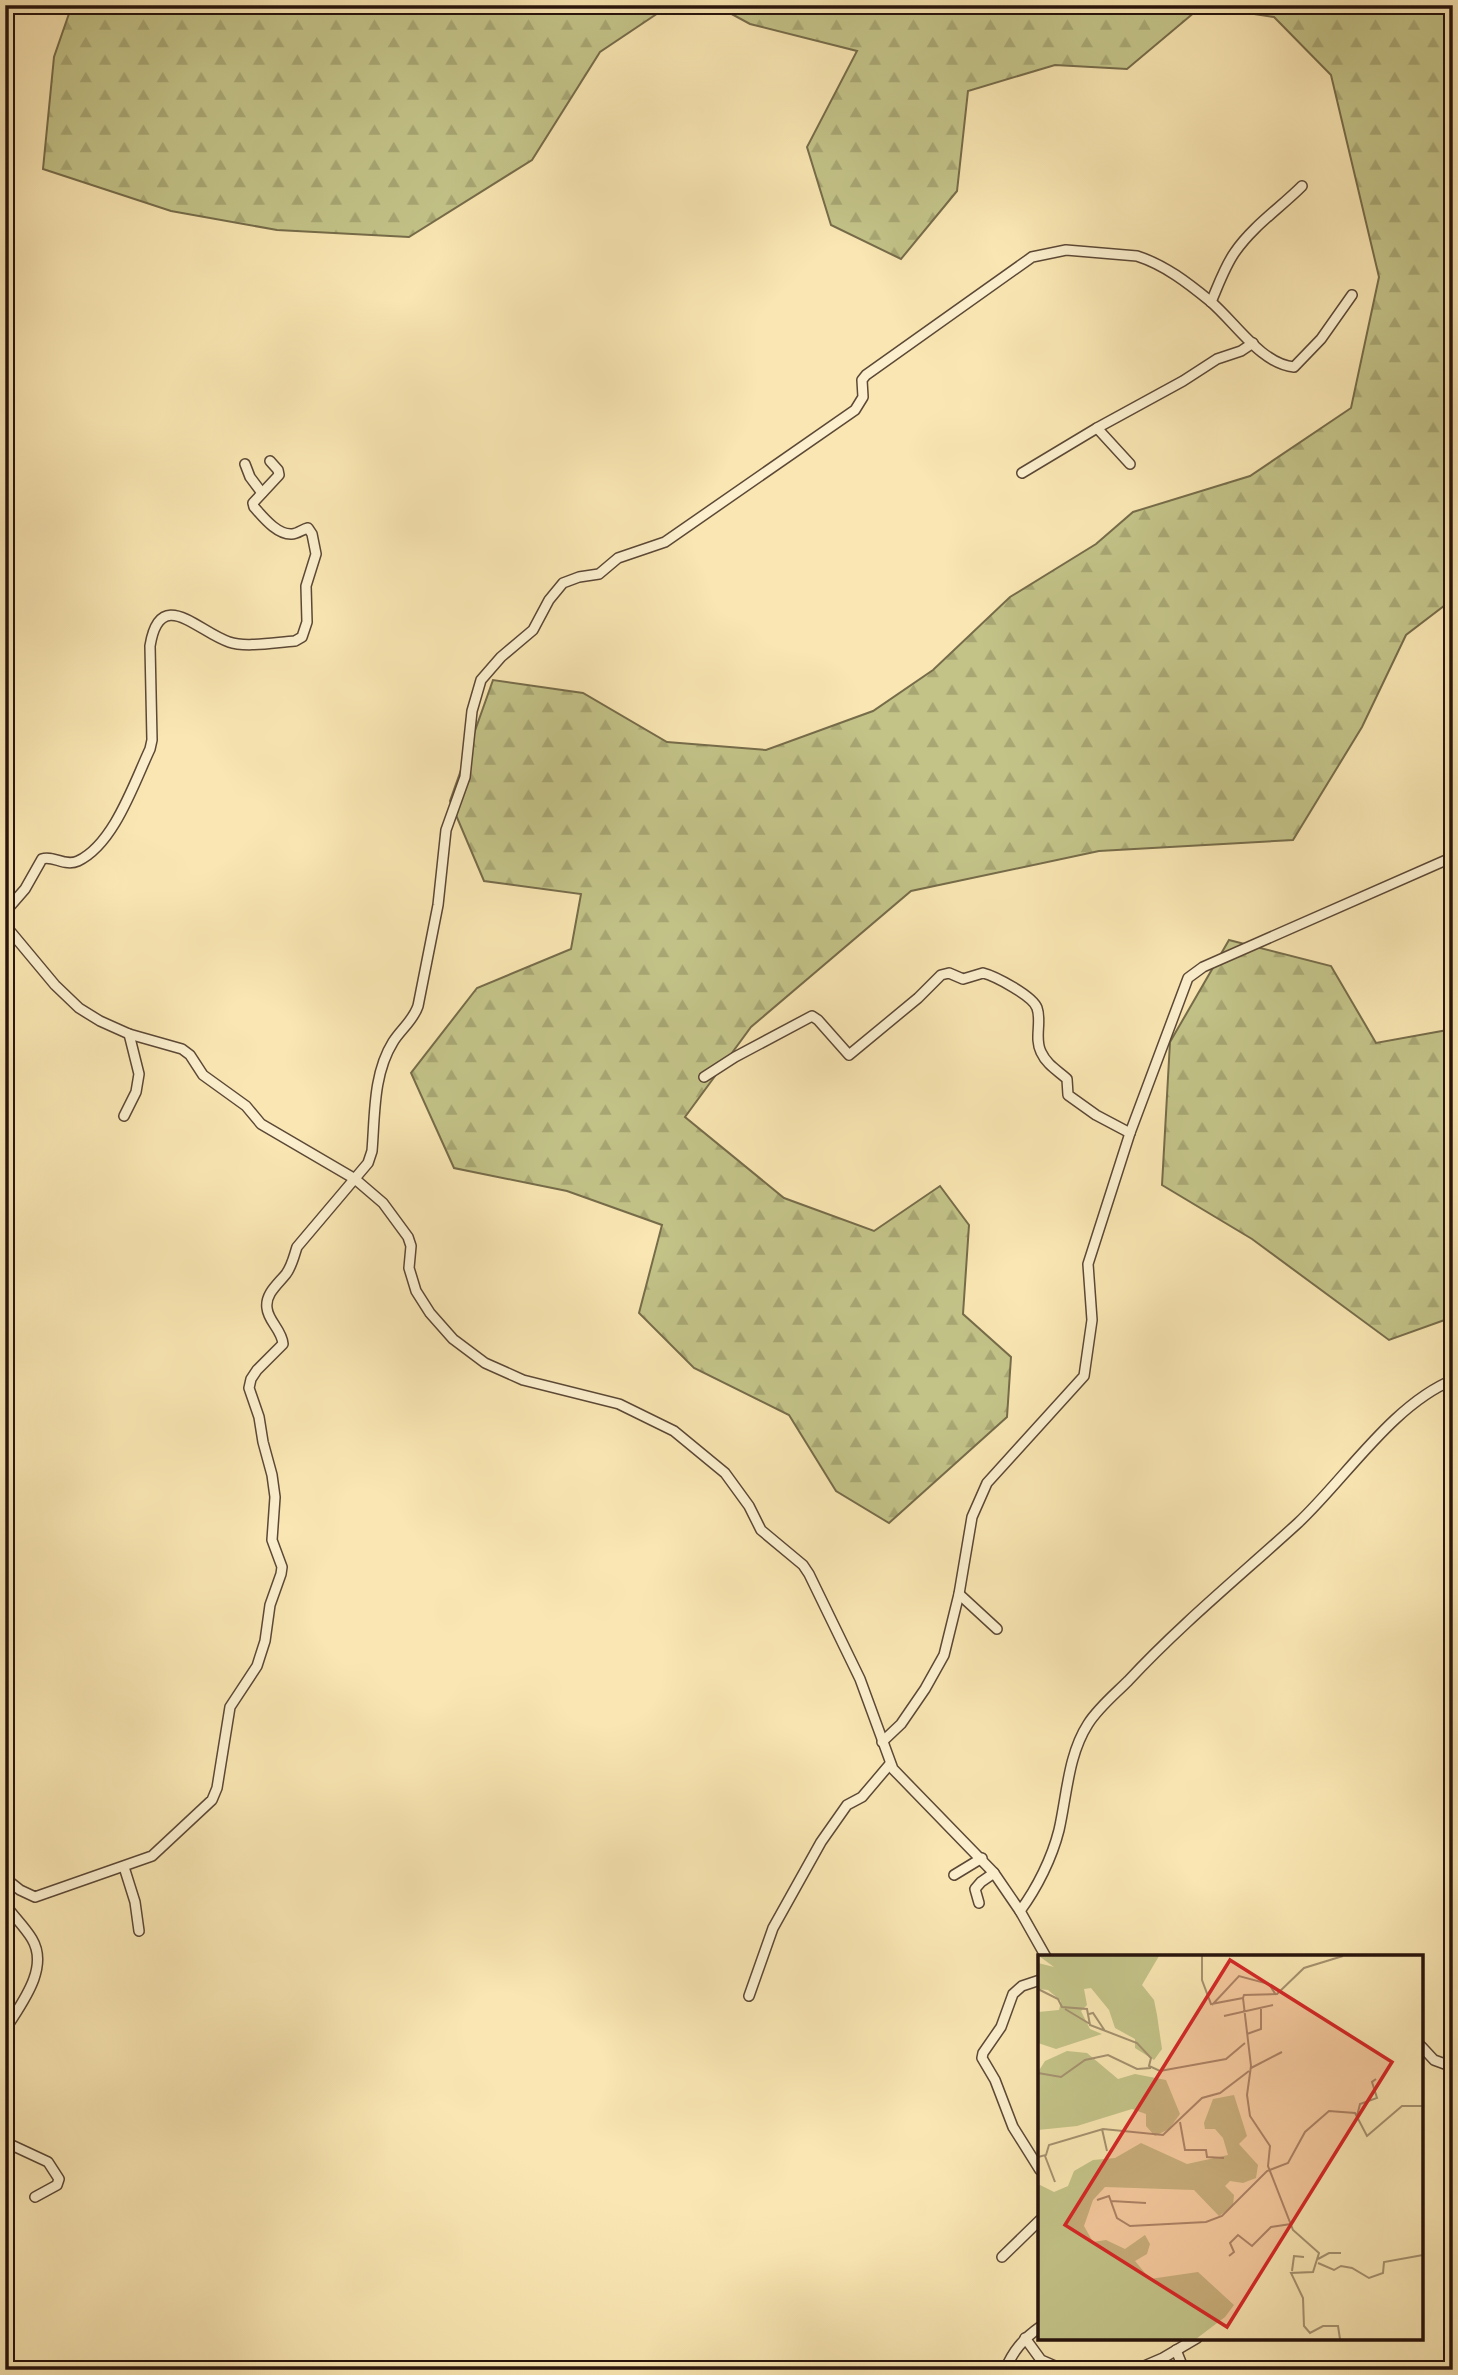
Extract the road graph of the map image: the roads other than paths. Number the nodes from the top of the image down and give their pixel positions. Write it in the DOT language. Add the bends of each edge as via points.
graph roads {
  1 [pos="1302,186"];
  2 [pos="1352,295"];
  3 [pos="1211,302"];
  4 [pos="1253,343"];
  5 [pos="1097,428"];
  6 [pos="270,461"];
  7 [pos="245,464"];
  8 [pos="1130,464"];
  9 [pos="1022,472"];
  10 [pos="262,494"];
  11 [pos="1453,858"];
  12 [pos="5,912"];
  13 [pos="5,925"];
  14 [pos="129,1034"];
  15 [pos="704,1077"];
  16 [pos="124,1116"];
  17 [pos="1130,1133"];
  18 [pos="355,1179"];
  19 [pos="1453,1380"];
  20 [pos="959,1594"];
  21 [pos="997,1629"];
  22 [pos="882,1742"];
  23 [pos="890,1764"];
  24 [pos="982,1858"];
  25 [pos="124,1867"];
  26 [pos="994,1873"];
  27 [pos="954,1875"];
  28 [pos="7,1884"];
  29 [pos="979,1903"];
  30 [pos="5,1904"];
  31 [pos="1020,1911"];
  32 [pos="139,1931"];
  33 [pos="1045,1955"];
  34 [pos="1038,1981"];
  35 [pos="750,1996"];
  36 [pos="5,2030"];
  37 [pos="1423,2048"];
  38 [pos="1453,2067"];
  39 [pos="5,2142"];
  40 [pos="1038,2167"];
  41 [pos="36,2197"];
  42 [pos="1038,2222"];
  43 [pos="1002,2257"];
  44 [pos="1038,2329"];
  45 [pos="1025,2338"];
  46 [pos="1194,2340"];
  47 [pos="1176,2350"];
  48 [pos="1005,2370"];
  49 [pos="1064,2370"];
  50 [pos="1135,2370"];
  51 [pos="1184,2370"];
  1 -- 3 [label="street" via="1234,253"];
  2 -- 4 [label="street" via="1294,367 1265,357"];
  3 -- 4 [label="street"];
  3 -- 18 [label="street" via="1175,274 1137,256 1066,250 1032,257 866,376 861,403 816,439 665,542 624,556 599,574 568,581 557,589 533,630 481,680 464,776 446,830 438,905 418,1006 393,1041 380,1073 372,1150"];
  4 -- 5 [label="street"];
  5 -- 8 [label="street"];
  5 -- 9 [label="street"];
  6 -- 10 [label="street" via="279,473"];
  7 -- 10 [label="street"];
  10 -- 12 [label="street" via="253,503 256,509 288,534 308,528 316,550 306,583 307,619 302,637 232,643 179,615 159,620 150,646 152,740 116,824 77,861 42,859"];
  11 -- 17 [label="street" via="1194,972 1182,990"];
  13 -- 14 [label="street" via="79,1008"];
  14 -- 16 [label="street" via="139,1073"];
  14 -- 18 [label="street" via="182,1049 203,1075 246,1106 261,1124"];
  15 -- 17 [label="street" via="812,1016 849,1055 941,975 963,979 983,973 1035,1005 1039,1046 1048,1065 1067,1079 1068,1095"];
  17 -- 20 [label="street" via="1088,1264 1093,1320 1084,1376 987,1483 972,1517"];
  18 -- 22 [label="street" via="383,1203 408,1237 409,1268 416,1291 453,1339 485,1363 523,1380 642,1414 674,1431 725,1473 761,1530 803,1565 860,1679"];
  18 -- 25 [label="street" via="297,1247 293,1262 267,1300 267,1312 283,1344 257,1370 249,1388 272,1475 272,1541 282,1567 257,1666 230,1707 217,1788 212,1800 158,1852"];
  19 -- 31 [label="street" via="1404,1412 1298,1522 1159,1647 1089,1723 1076,1752 1055,1841 1032,1895"];
  20 -- 21 [label="street"];
  20 -- 22 [label="street" via="944,1655 901,1724"];
  22 -- 23 [label="street"];
  23 -- 24 [label="street"];
  23 -- 35 [label="street" via="862,1797 847,1805 821,1842 773,1928"];
  24 -- 26 [label="street"];
  24 -- 27 [label="street"];
  25 -- 28 [label="street" via="35,1897"];
  25 -- 32 [label="street"];
  26 -- 29 [label="street" via="975,1889"];
  26 -- 31 [label="street"];
  30 -- 36 [label="street" via="32,1939 37,1959 32,1985"];
  31 -- 33 [label="street"];
  34 -- 40 [label="street" via="1013,1994 1001,2027 982,2058 1013,2127"];
  37 -- 38 [label="street" via="1434,2060"];
  39 -- 41 [label="street" via="48,2162 59,2179"];
  42 -- 43 [label="street"];
  44 -- 45 [label="street"];
  45 -- 48 [label="street"];
  45 -- 49 [label="street" via="1041,2360"];
  46 -- 47 [label="street"];
  47 -- 50 [label="street"];
  47 -- 51 [label="street"];
}
